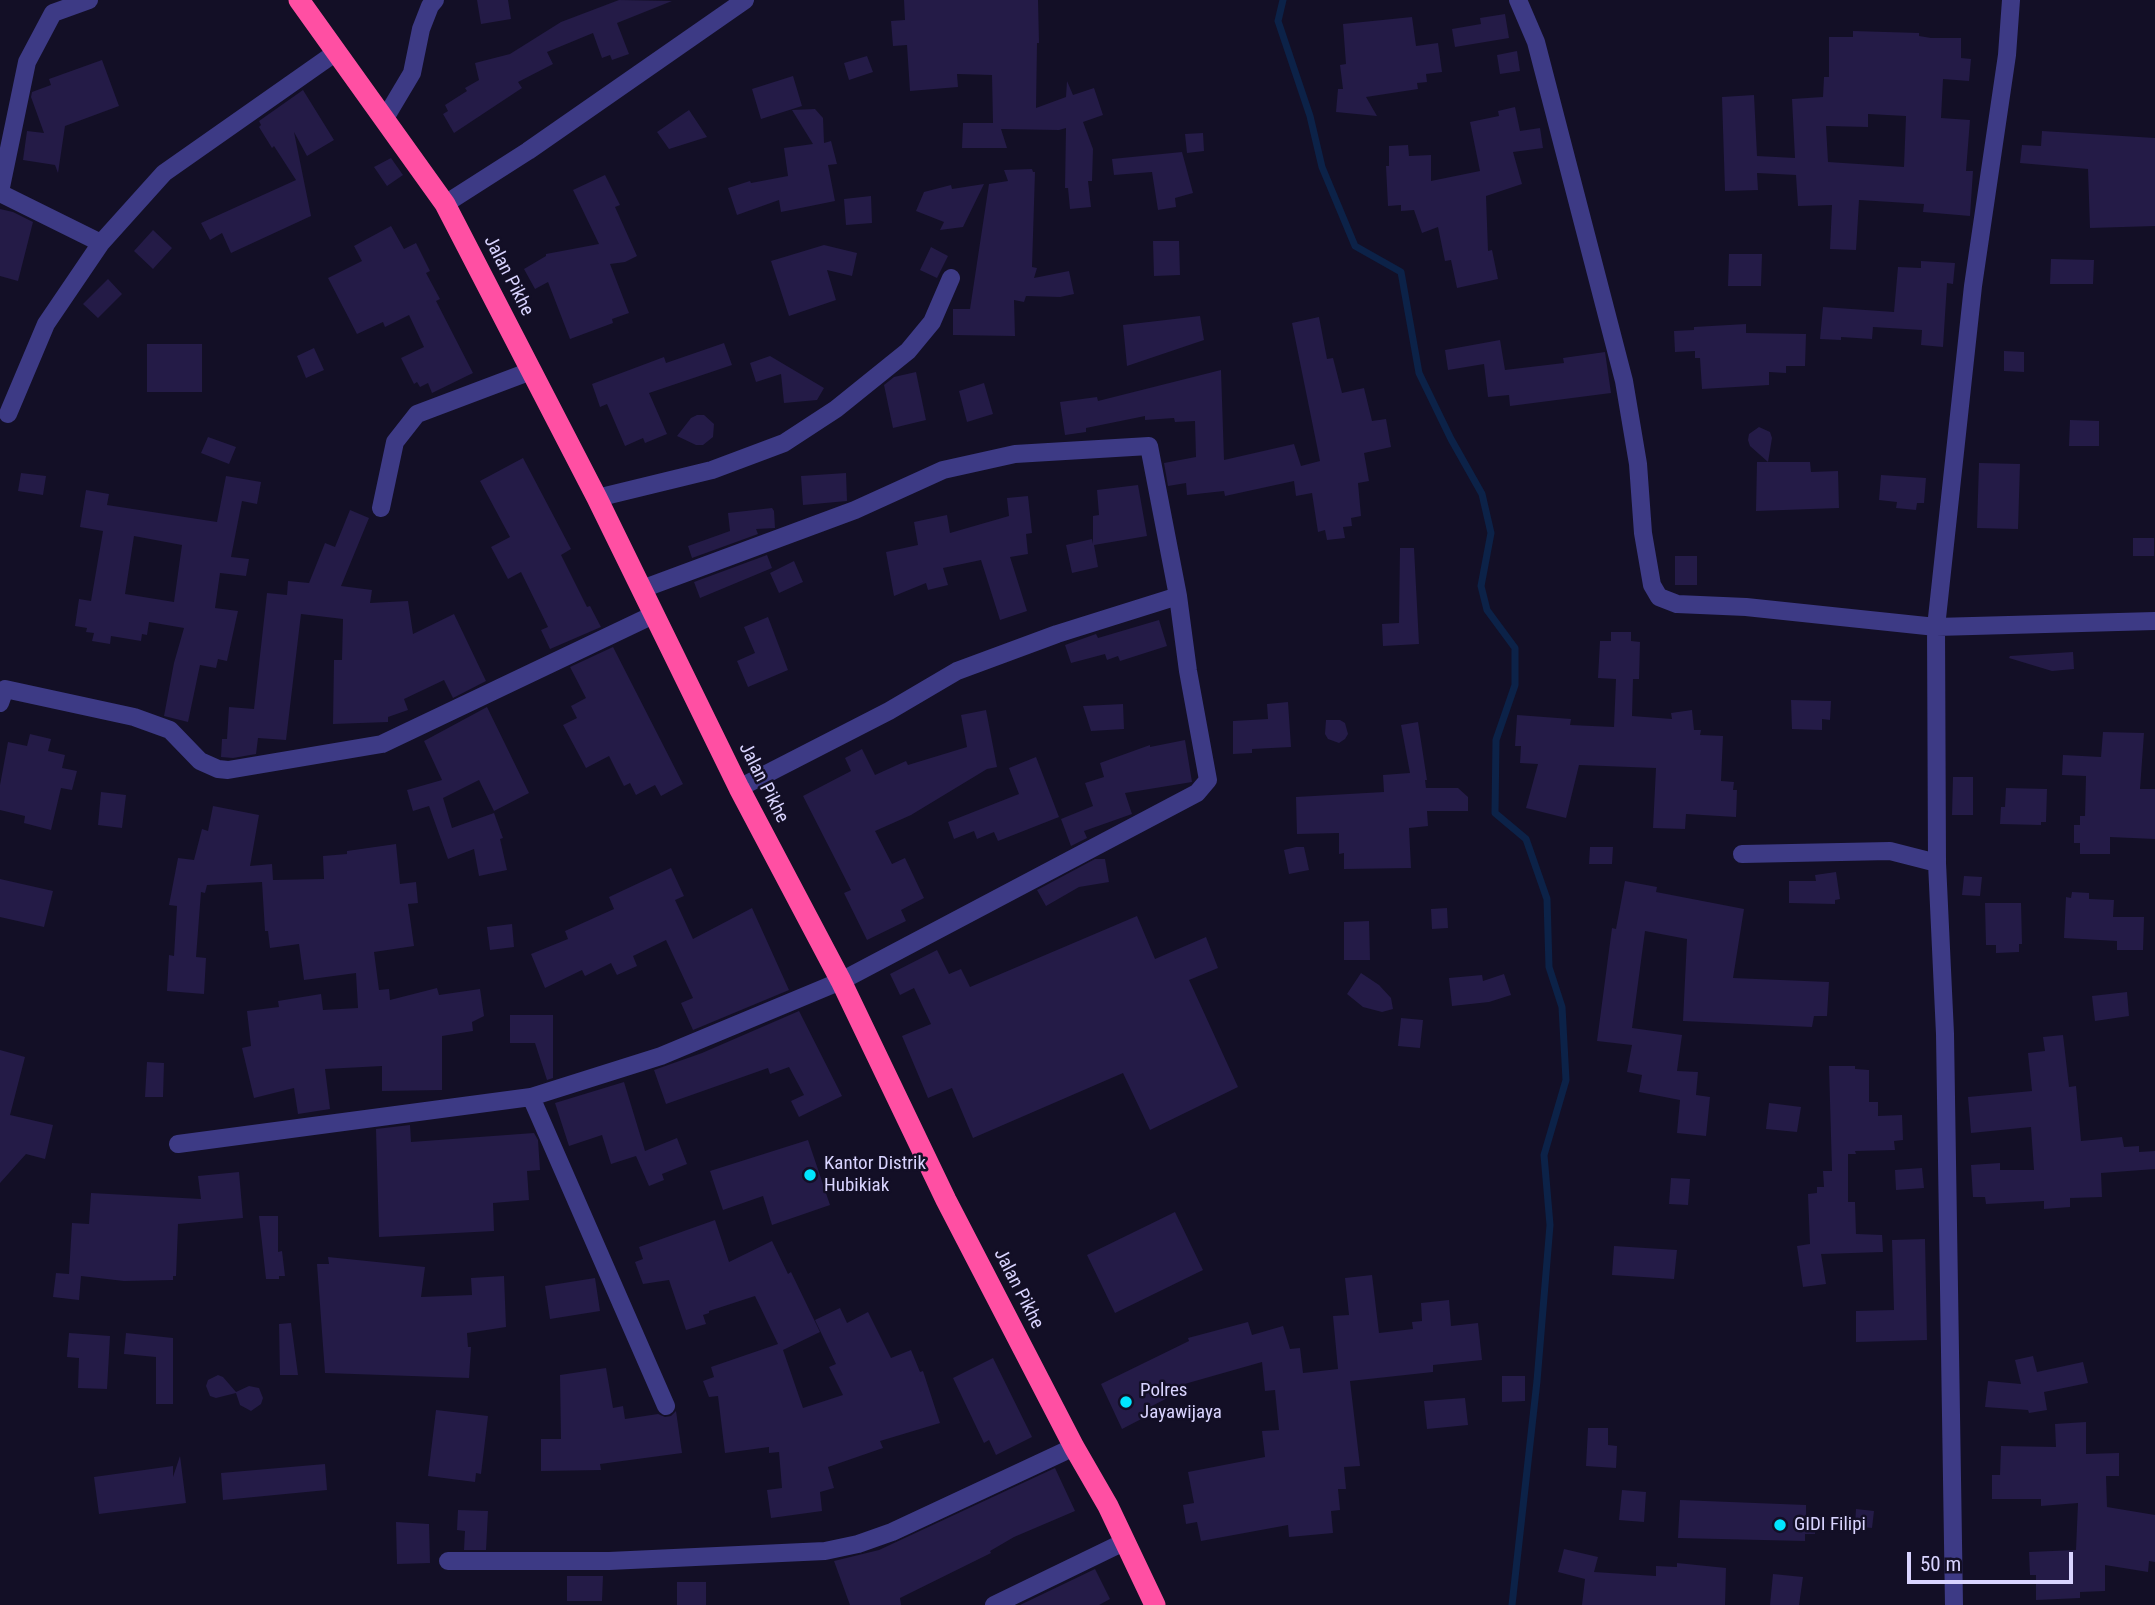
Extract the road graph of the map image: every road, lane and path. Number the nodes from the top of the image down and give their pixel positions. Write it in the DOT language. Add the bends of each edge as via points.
graph roads {
  1 [pos="89,0"];
  2 [pos="299,0"];
  3 [pos="435,0"];
  4 [pos="745,0"];
  5 [pos="1518,0"];
  6 [pos="2011,0"];
  7 [pos="335,53"];
  8 [pos="384,120"];
  9 [pos="0,192"];
  10 [pos="445,204"];
  11 [pos="100,243"];
  12 [pos="951,278"];
  13 [pos="531,371"];
  14 [pos="8,414"];
  15 [pos="597,498"];
  16 [pos="381,508"];
  17 [pos="642,589"];
  18 [pos="1178,596"];
  19 [pos="653,615"];
  20 [pos="2155,621"];
  21 [pos="1936,627"];
  22 [pos="0,703"];
  23 [pos="739,788"];
  24 [pos="1742,854"];
  25 [pos="1937,863"];
  26 [pos="841,981"];
  27 [pos="531,1097"];
  28 [pos="178,1143"];
  29 [pos="667,1406"];
  30 [pos="1074,1447"];
  31 [pos="1124,1542"];
  32 [pos="448,1561"];
  33 [pos="994,1605"];
  34 [pos="1155,1605"];
  35 [pos="1954,1605"];
  1 -- 9 [label="street" via="53,13 27,62"];
  2 -- 7 [label="highway, Jalan Pikhe"];
  3 -- 8 [label="street" via="421,29 412,73"];
  4 -- 10 [label="street"];
  5 -- 21 [label="street" via="1539,54 1623,381 1638,464 1647,559 1659,597 1676,604"];
  6 -- 21 [label="street" via="1973,286"];
  7 -- 8 [label="highway, Jalan Pikhe"];
  7 -- 11 [label="street" via="164,173"];
  8 -- 10 [label="highway, Jalan Pikhe"];
  9 -- 11 [label="street"];
  10 -- 13 [label="highway, Jalan Pikhe"];
  11 -- 14 [label="street" via="46,324"];
  12 -- 15 [label="street" via="932,322 908,351 784,443 712,471"];
  13 -- 15 [label="highway, Jalan Pikhe"];
  13 -- 16 [label="street" via="417,414 395,442"];
  15 -- 17 [label="highway, Jalan Pikhe"];
  17 -- 18 [label="street" via="855,510 943,470 1015,454 1149,446"];
  17 -- 19 [label="highway, Jalan Pikhe"];
  18 -- 23 [label="street" via="957,671"];
  18 -- 26 [label="street" via="1208,780 1203,787"];
  19 -- 22 [label="street" via="382,744 228,769 200,761 170,730 134,717 5,689"];
  19 -- 23 [label="highway, Jalan Pikhe"];
  20 -- 21 [label="street"];
  21 -- 25 [label="street"];
  23 -- 26 [label="highway, Jalan Pikhe"];
  24 -- 25 [label="street" via="1890,851"];
  25 -- 35 [label="street" via="1945,1047"];
  26 -- 27 [label="street" via="661,1056"];
  26 -- 30 [label="highway, Jalan Pikhe" via="946,1200"];
  27 -- 28 [label="street"];
  27 -- 29 [label="street"];
  30 -- 31 [label="highway, Jalan Pikhe"];
  30 -- 32 [label="street" via="892,1532 825,1551 609,1561"];
  31 -- 33 [label="street"];
  31 -- 34 [label="highway, Jalan Pikhe"];
}
